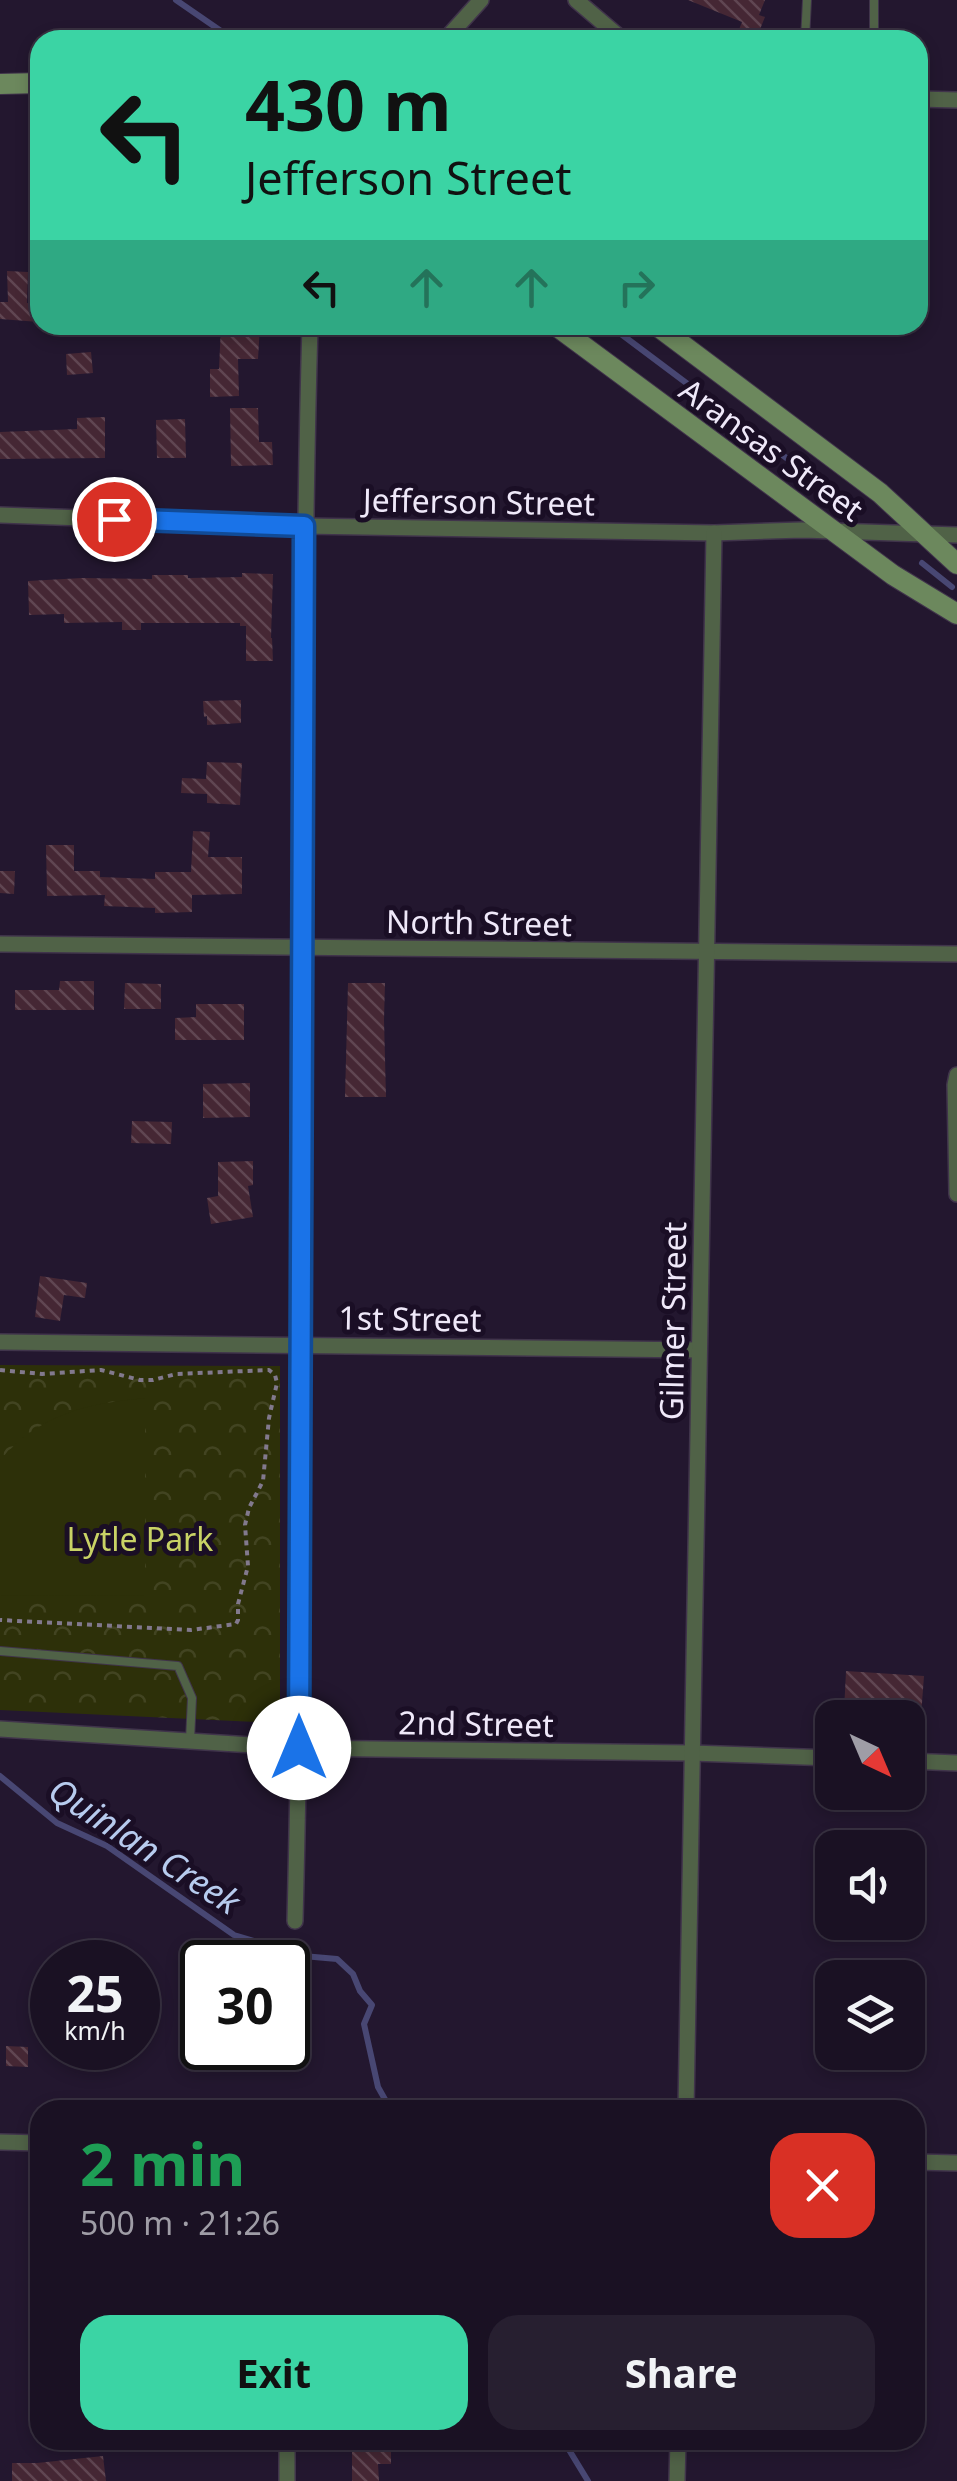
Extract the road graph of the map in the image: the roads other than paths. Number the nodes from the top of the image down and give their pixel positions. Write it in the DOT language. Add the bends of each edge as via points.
graph roads {
  1 [pos="481,0"];
  2 [pos="576,0"];
  3 [pos="808,0"];
  4 [pos="874,0"];
  5 [pos="455,30"];
  6 [pos="611,30"];
  7 [pos="806,30"];
  8 [pos="874,30"];
  9 [pos="30,83"];
  10 [pos="0,84"];
  11 [pos="928,99"];
  12 [pos="957,100"];
  13 [pos="310,335"];
  14 [pos="568,335"];
  15 [pos="669,335"];
  16 [pos="0,515"];
  17 [pos="304,526"];
  18 [pos="834,532"];
  19 [pos="714,533"];
  20 [pos="925,534"];
  21 [pos="957,535"];
  22 [pos="957,564"];
  23 [pos="957,614"];
  24 [pos="0,944"];
  25 [pos="304,948"];
  26 [pos="706,952"];
  27 [pos="957,954"];
  28 [pos="957,1075"];
  29 [pos="957,1194"];
  30 [pos="0,1342"];
  31 [pos="302,1344"];
  32 [pos="699,1350"];
  33 [pos="0,1651"];
  34 [pos="0,1729"];
  35 [pos="190,1740"];
  36 [pos="299,1748"];
  37 [pos="692,1753"];
  38 [pos="815,1757"];
  39 [pos="925,1762"];
  40 [pos="957,1763"];
  41 [pos="294,1922"];
  42 [pos="686,2100"];
  43 [pos="0,2142"];
  44 [pos="30,2143"];
  45 [pos="925,2162"];
  46 [pos="957,2162"];
  47 [pos="287,2450"];
  48 [pos="678,2450"];
  49 [pos="287,2481"];
  50 [pos="678,2481"];
  1 -- 5 [label="street"];
  2 -- 6 [label="street"];
  3 -- 7 [label="lane"];
  4 -- 8 [label="lane"];
  9 -- 10 [label="street"];
  11 -- 12 [label="street"];
  13 -- 17 [label="street"];
  14 -- 18 [label="street, Aransas Street"];
  15 -- 20 [label="street, Aransas Street"];
  16 -- 17 [label="street, Jefferson Street"];
  17 -- 19 [label="street, Jefferson Street"];
  17 -- 25 [label="street"];
  18 -- 19 [label="street, Jefferson Street"];
  18 -- 20 [label="street, Jefferson Street"];
  18 -- 23 [label="street, Aransas Street"];
  19 -- 26 [label="street, Gilmer Street"];
  20 -- 21 [label="street, Jefferson Street"];
  20 -- 22 [label="street, Aransas Street"];
  24 -- 25 [label="street, North Street"];
  25 -- 26 [label="street, North Street"];
  25 -- 31 [label="street"];
  26 -- 27 [label="street, North Street"];
  26 -- 32 [label="street, Gilmer Street"];
  28 -- 29 [label="street"];
  30 -- 31 [label="street, 1st Street"];
  31 -- 32 [label="street, 1st Street"];
  31 -- 36 [label="street"];
  32 -- 37 [label="street, Gilmer Street"];
  33 -- 35 [label="lane" via="178,1666 192,1698"];
  34 -- 35 [label="street, 2nd Street"];
  35 -- 36 [label="street, 2nd Street"];
  36 -- 37 [label="street, 2nd Street"];
  36 -- 41 [label="street"];
  37 -- 38 [label="street, 2nd Street"];
  37 -- 42 [label="street, Gilmer Street"];
  39 -- 40 [label="street"];
  43 -- 44 [label="street"];
  45 -- 46 [label="street"];
  47 -- 49 [label="street"];
  48 -- 50 [label="street"];
}
